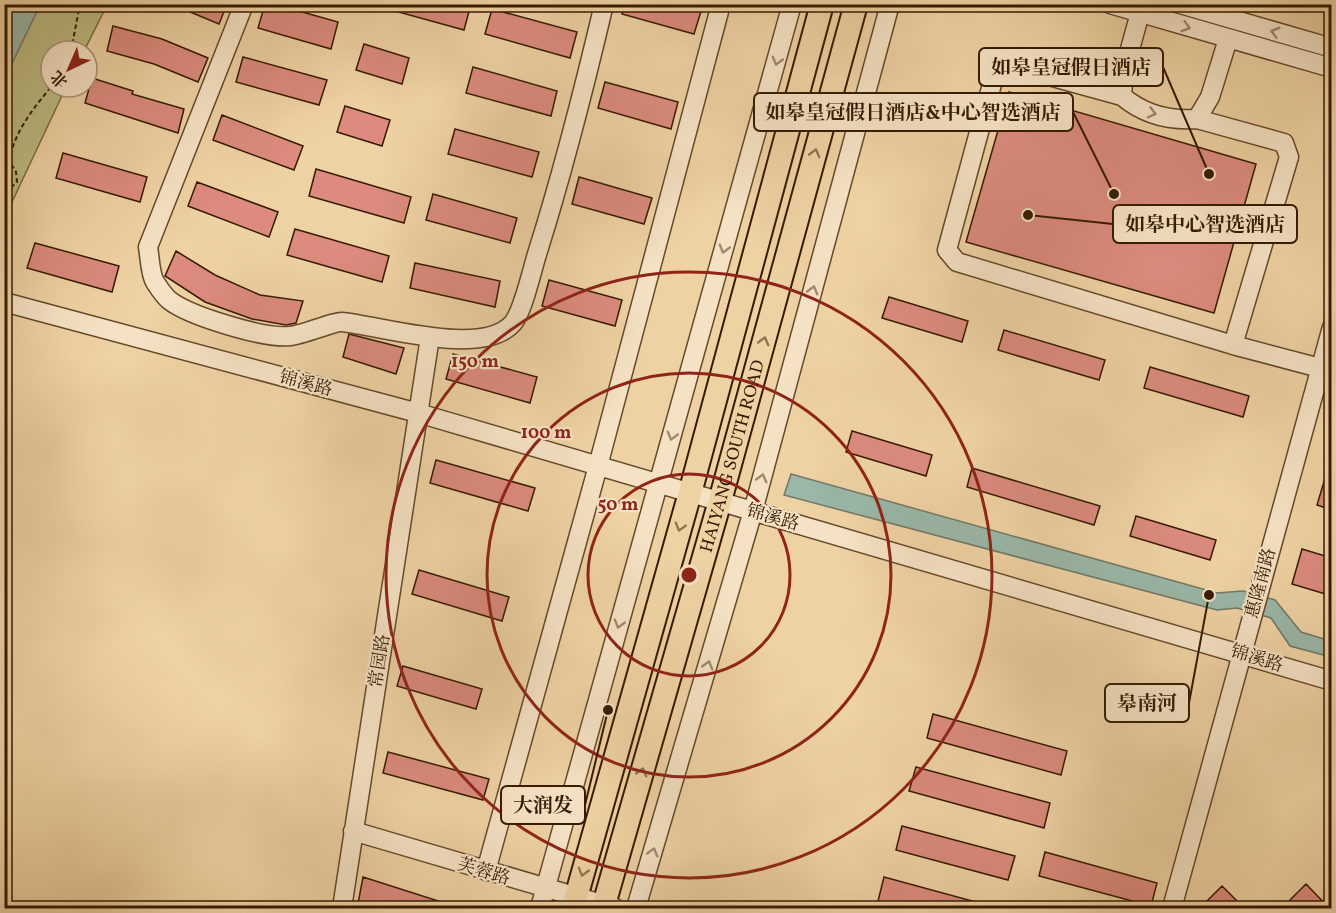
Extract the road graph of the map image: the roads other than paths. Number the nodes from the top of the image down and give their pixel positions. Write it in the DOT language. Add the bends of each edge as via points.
graph roads {
  1 [pos="244,4"];
  2 [pos="604,4"];
  3 [pos="721,4"];
  4 [pos="792,4"];
  5 [pos="822,4"];
  6 [pos="856,4"];
  7 [pos="890,4"];
  8 [pos="1110,4"];
  9 [pos="1180,4"];
  10 [pos="1140,13"];
  11 [pos="1228,39"];
  12 [pos="1332,48"];
  13 [pos="1332,68"];
  14 [pos="1122,96"];
  15 [pos="1197,118"];
  16 [pos="4,302"];
  17 [pos="1332,327"];
  18 [pos="430,337"];
  19 [pos="1233,345"];
  20 [pos="1320,368"];
  21 [pos="418,414"];
  22 [pos="598,466"];
  23 [pos="658,484"];
  24 [pos="690,493"];
  25 [pos="720,501"];
  26 [pos="753,511"];
  27 [pos="1241,654"];
  28 [pos="1332,681"];
  29 [pos="352,831"];
  30 [pos="486,871"];
  31 [pos="545,890"];
  32 [pos="575,903"];
  33 [pos="608,908"];
  34 [pos="342,909"];
  35 [pos="540,909"];
  36 [pos="636,909"];
  37 [pos="1172,909"];
  1 -- 18 [label="street" via="148,247 153,280 170,300 206,318 249,330 287,336 314,332 338,321"];
  2 -- 18 [label="street" via="576,125 526,293 513,323 491,337"];
  3 -- 22 [label="street"];
  4 -- 23 [label="street, one-way"];
  5 -- 24 [label="main road, HAIYANG SOUTH ROAD"];
  25 -- 6 [label="main road, HAIYANG SOUTH ROAD, one-way"];
  26 -- 7 [label="street, one-way"];
  8 -- 10 [label="street"];
  12 -- 9 [label="street, one-way"];
  10 -- 11 [label="street, one-way"];
  10 -- 14 [label="street" via="1124,71"];
  11 -- 13 [label="street"];
  11 -- 15 [label="street" via="1210,97"];
  14 -- 15 [label="street, one-way" via="1137,109 1178,120"];
  14 -- 19 [label="street" via="998,62 947,250 957,262"];
  15 -- 19 [label="street" via="1284,143 1289,157"];
  16 -- 21 [label="street, 锦溪路"];
  17 -- 20 [label="street, 惠隆南路"];
  18 -- 21 [label="street, 常园路"];
  19 -- 20 [label="street"];
  20 -- 27 [label="street, 惠隆南路"];
  21 -- 22 [label="street, 锦溪路"];
  21 -- 29 [label="street, 常园路"];
  22 -- 23 [label="street, 锦溪路"];
  22 -- 30 [label="street"];
  23 -- 24 [label="street, 锦溪路"];
  23 -- 31 [label="street, one-way"];
  24 -- 25 [label="street, 锦溪路"];
  24 -- 32 [label="main road, HAIYANG SOUTH ROAD, one-way"];
  25 -- 26 [label="street, 锦溪路"];
  33 -- 25 [label="main road, HAIYANG SOUTH ROAD, one-way"];
  26 -- 27 [label="street, 锦溪路"];
  36 -- 26 [label="street, one-way"];
  27 -- 28 [label="street, 锦溪路"];
  27 -- 37 [label="street, 惠隆南路"];
  29 -- 30 [label="street, 芙蓉路"];
  29 -- 34 [label="street, 常园路"];
  30 -- 31 [label="street, 芙蓉路"];
  31 -- 32 [label="street, 芙蓉路"];
  31 -- 35 [label="street"];
  32 -- 33 [label="street, 芙蓉路"];
}
